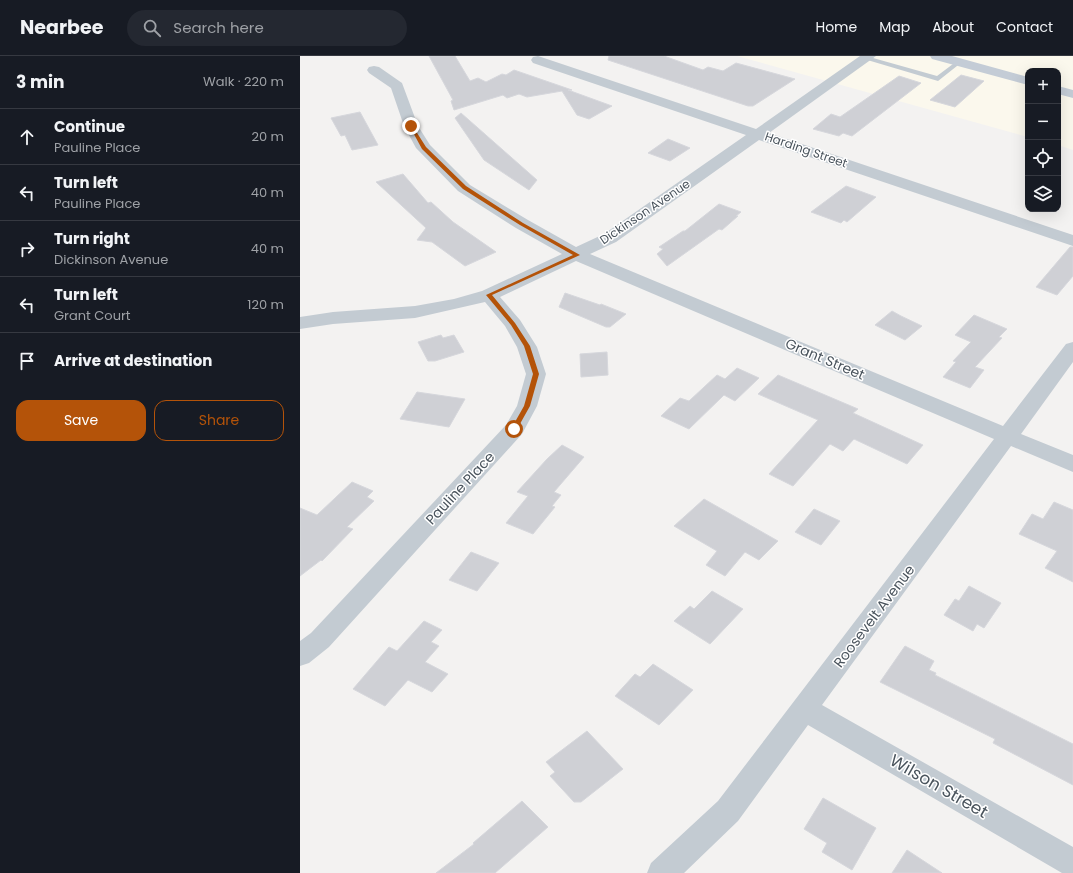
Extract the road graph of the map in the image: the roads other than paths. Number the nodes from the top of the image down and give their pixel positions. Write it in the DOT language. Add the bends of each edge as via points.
graph roads {
  1 [pos="937,56"];
  2 [pos="867,57"];
  3 [pos="538,60"];
  4 [pos="960,62"];
  5 [pos="374,70"];
  6 [pos="1025,80"];
  7 [pos="1061,91"];
  8 [pos="1073,94"];
  9 [pos="759,134"];
  10 [pos="1073,240"];
  11 [pos="577,255"];
  12 [pos="489,295"];
  13 [pos="300,322"];
  14 [pos="1073,348"];
  15 [pos="1008,436"];
  16 [pos="1073,464"];
  17 [pos="300,655"];
  18 [pos="805,710"];
  19 [pos="1073,863"];
  20 [pos="662,873"];
  1 -- 4 [label="main road"];
  2 -- 4 [label="lane" via="938,79"];
  2 -- 9 [label="street, Dickinson Avenue"];
  3 -- 9 [label="street, Harding Street"];
  4 -- 6 [label="main road"];
  5 -- 11 [label="street, Grant Street" via="397,86 411,126 424,148 464,188"];
  7 -- 8 [label="main road"];
  9 -- 10 [label="street, Harding Street"];
  9 -- 11 [label="street, Dickinson Avenue" via="610,238"];
  11 -- 12 [label="street, Dickinson Avenue"];
  11 -- 15 [label="street, Grant Street"];
  12 -- 13 [label="street, Dickinson Avenue" via="415,312"];
  12 -- 17 [label="street, Pauline Place" via="527,346 536,374 527,406 514,429 320,640"];
  14 -- 15 [label="street, Roosevelt Avenue"];
  15 -- 16 [label="street, Grant Street"];
  15 -- 18 [label="street, Roosevelt Avenue"];
  18 -- 19 [label="street, Wilson Street"];
  18 -- 20 [label="street, Roosevelt Avenue" via="728,811"];
}
